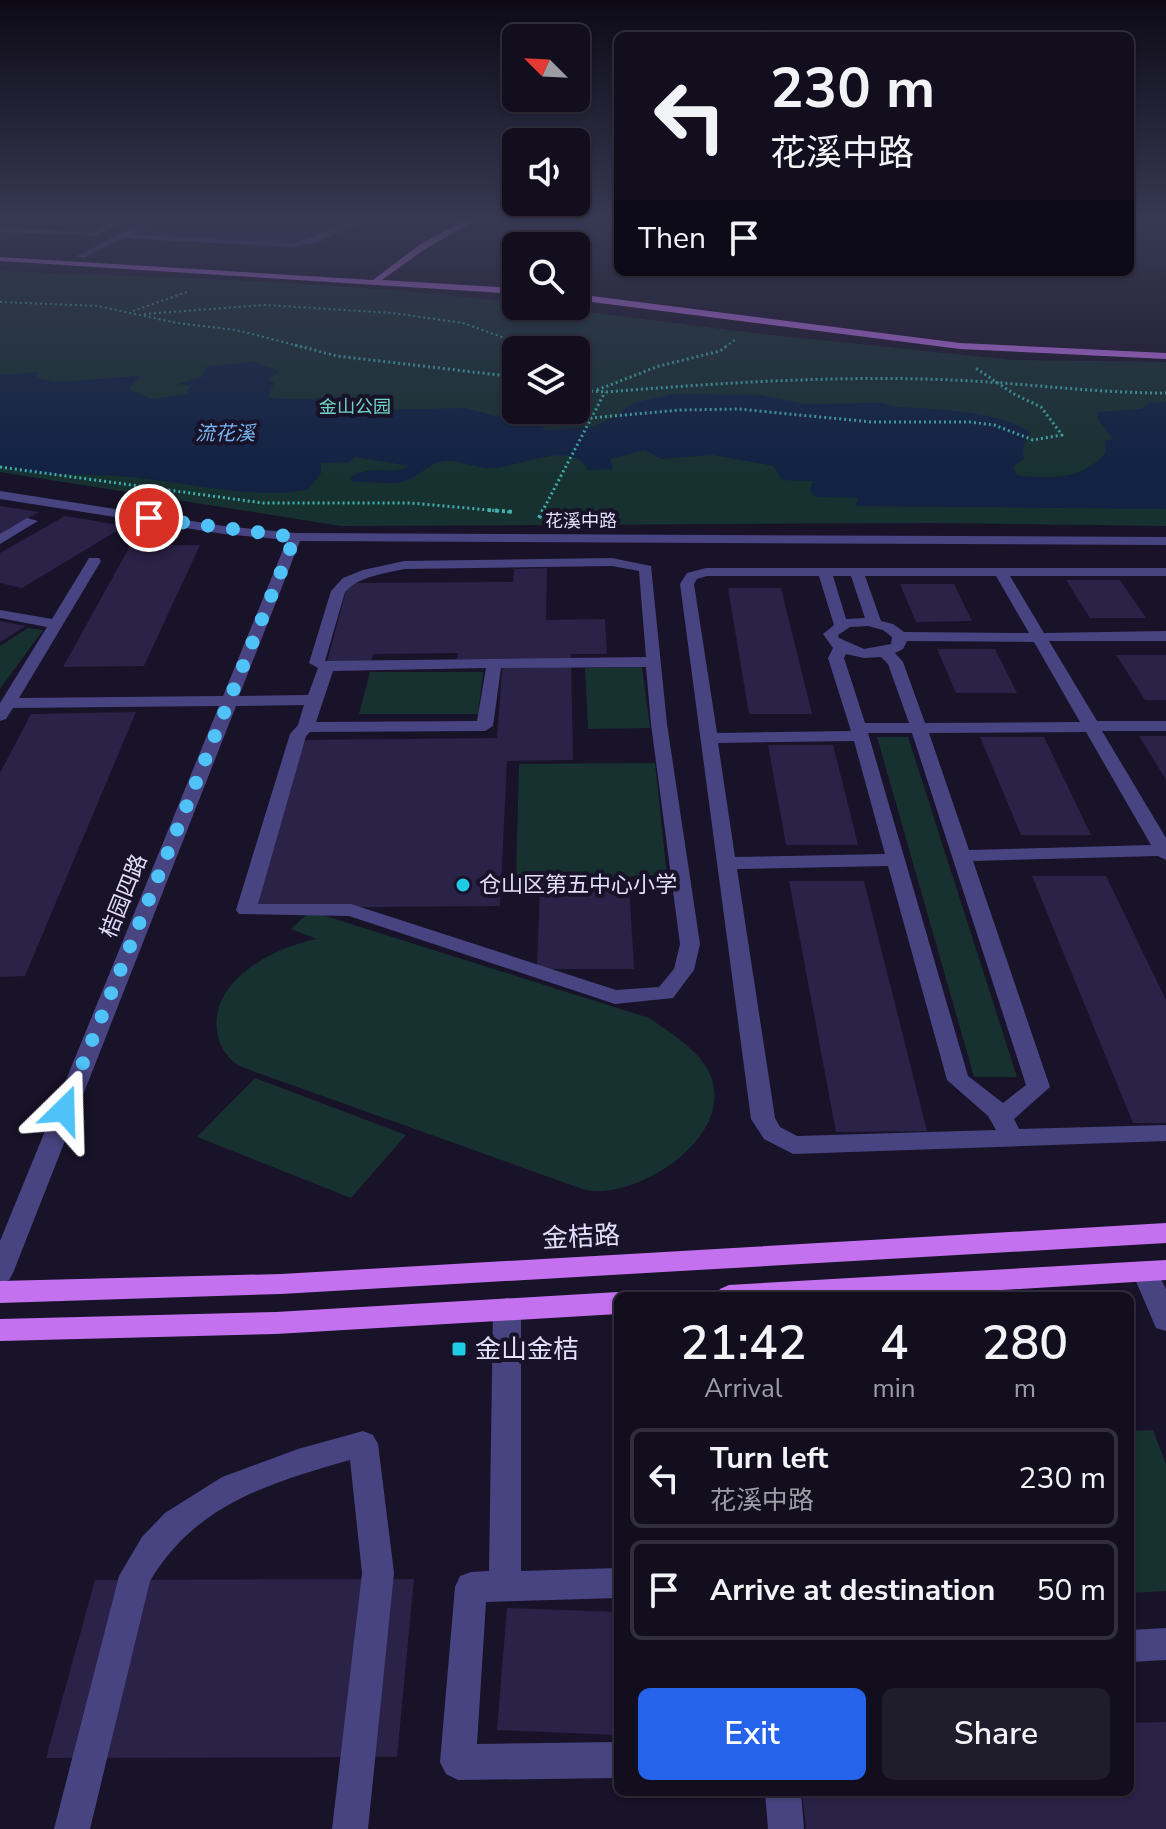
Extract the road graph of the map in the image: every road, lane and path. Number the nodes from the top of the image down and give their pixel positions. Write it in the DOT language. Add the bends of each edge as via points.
graph roads {
  1 [pos="84,304"];
  2 [pos="159,304"];
  3 [pos="631,304"];
  4 [pos="698,304"];
  5 [pos="128,312"];
  6 [pos="139,314"];
  7 [pos="763,322"];
  8 [pos="504,336"];
  9 [pos="1166,347"];
  10 [pos="1166,356"];
  11 [pos="968,360"];
  12 [pos="502,375"];
  13 [pos="997,382"];
  14 [pos="592,391"];
  15 [pos="605,392"];
  16 [pos="1166,393"];
  17 [pos="590,418"];
  18 [pos="586,424"];
  19 [pos="0,467"];
  20 [pos="0,495"];
  21 [pos="523,513"];
  22 [pos="531,513"];
  23 [pos="540,513"];
  24 [pos="555,513"];
  25 [pos="32,521"];
  26 [pos="295,537"];
  27 [pos="533,539"];
  28 [pos="619,539"];
  29 [pos="0,540"];
  30 [pos="1166,541"];
  31 [pos="94,561"];
  32 [pos="612,562"];
  33 [pos="824,571"];
  34 [pos="856,571"];
  35 [pos="1000,571"];
  36 [pos="1166,572"];
  37 [pos="0,614"];
  38 [pos="874,623"];
  39 [pos="55,624"];
  40 [pos="841,625"];
  41 [pos="900,636"];
  42 [pos="1166,636"];
  43 [pos="1039,638"];
  44 [pos="841,647"];
  45 [pos="885,652"];
  46 [pos="654,662"];
  47 [pos="494,663"];
  48 [pos="327,666"];
  49 [pos="229,700"];
  50 [pos="314,700"];
  51 [pos="4,710"];
  52 [pos="919,726"];
  53 [pos="1166,726"];
  54 [pos="306,727"];
  55 [pos="1092,728"];
  56 [pos="860,732"];
  57 [pos="711,738"];
  58 [pos="1165,852"];
  59 [pos="962,856"];
  60 [pos="895,860"];
  61 [pos="728,863"];
  62 [pos="1001,1117"];
  63 [pos="1166,1133"];
  64 [pos="1012,1137"];
  65 [pos="1166,1233"];
  66 [pos="1156,1271"];
  67 [pos="0,1273"];
  68 [pos="0,1292"];
  69 [pos="877,1292"];
  70 [pos="614,1303"];
  71 [pos="507,1309"];
  72 [pos="1166,1320"];
  73 [pos="0,1330"];
  74 [pos="614,1583"];
  75 [pos="505,1585"];
  76 [pos="1166,1644"];
  77 [pos="1134,1646"];
  78 [pos="614,1760"];
  79 [pos="783,1796"];
  80 [pos="72,1829"];
  81 [pos="350,1829"];
  82 [pos="786,1829"];
  1 -- 5 [label="path"];
  2 -- 5 [label="path"];
  3 -- 7 [label="main road"];
  4 -- 9 [label="main road" via="948,336"];
  5 -- 6 [label="path"];
  6 -- 8 [label="path" via="265,305 334,308 463,323"];
  6 -- 12 [label="path" via="236,330 337,356"];
  7 -- 10 [label="main road" via="960,346"];
  7 -- 14 [label="path" via="720,351"];
  11 -- 13 [label="path"];
  13 -- 15 [label="path" via="787,378"];
  13 -- 16 [label="path"];
  13 -- 17 [label="path" via="1041,407 1062,435 1033,440 970,422 871,422 739,409"];
  14 -- 15 [label="path"];
  15 -- 17 [label="path"];
  18 -- 23 [label="path"];
  19 -- 21 [label="path" via="263,503 411,503"];
  20 -- 26 [label="street, 花溪中路"];
  22 -- 23 [label="path"];
  23 -- 24 [label="path"];
  23 -- 27 [label="path"];
  25 -- 29 [label="street"];
  26 -- 27 [label="street, 花溪中路"];
  26 -- 49 [label="street, 桔园四路"];
  27 -- 28 [label="street, 花溪中路"];
  28 -- 30 [label="street, 花溪中路"];
  28 -- 32 [label="street"];
  31 -- 39 [label="street"];
  32 -- 46 [label="street" via="646,569"];
  32 -- 48 [label="street" via="404,565 368,573 338,591 317,663"];
  33 -- 34 [label="street"];
  33 -- 40 [label="street"];
  33 -- 57 [label="street" via="692,576 687,584"];
  34 -- 35 [label="street"];
  34 -- 38 [label="street"];
  35 -- 36 [label="street"];
  35 -- 43 [label="street"];
  37 -- 39 [label="street"];
  38 -- 40 [label="street"];
  38 -- 41 [label="street"];
  39 -- 51 [label="street"];
  40 -- 44 [label="street" via="830,634"];
  41 -- 43 [label="street"];
  41 -- 45 [label="street" via="898,646"];
  42 -- 43 [label="street"];
  43 -- 55 [label="street"];
  44 -- 45 [label="street"];
  44 -- 56 [label="street" via="836,658"];
  45 -- 52 [label="street" via="895,662"];
  46 -- 47 [label="street"];
  46 -- 54 [label="street" via="690,944 684,970 665,993 615,997 351,910 246,910 298,734"];
  47 -- 48 [label="street"];
  47 -- 54 [label="street" via="485,726"];
  48 -- 50 [label="street"];
  49 -- 50 [label="street"];
  49 -- 51 [label="street"];
  49 -- 67 [label="street, 桔园四路"];
  50 -- 54 [label="street"];
  52 -- 55 [label="street"];
  52 -- 56 [label="street"];
  52 -- 59 [label="street"];
  53 -- 55 [label="street"];
  55 -- 58 [label="street"];
  56 -- 57 [label="street"];
  56 -- 60 [label="street"];
  57 -- 61 [label="street"];
  58 -- 59 [label="street"];
  59 -- 62 [label="street" via="1038,1087"];
  60 -- 61 [label="street"];
  60 -- 62 [label="street" via="958,1080"];
  61 -- 64 [label="street" via="763,1119 772,1133 793,1145"];
  62 -- 64 [label="street"];
  63 -- 64 [label="street"];
  65 -- 68 [label="main road, 金桔路" via="281,1284"];
  66 -- 69 [label="main road"];
  66 -- 72 [label="street"];
  70 -- 71 [label="main road"];
  71 -- 73 [label="main road" via="276,1323"];
  71 -- 75 [label="street"];
  74 -- 75 [label="street"];
  75 -- 78 [label="street" via="471,1587 458,1762"];
  76 -- 77 [label="street"];
  79 -- 82 [label="street"];
  80 -- 81 [label="street" via="135,1576 145,1556 164,1533 225,1491 272,1469 363,1444 378,1573"];
}
